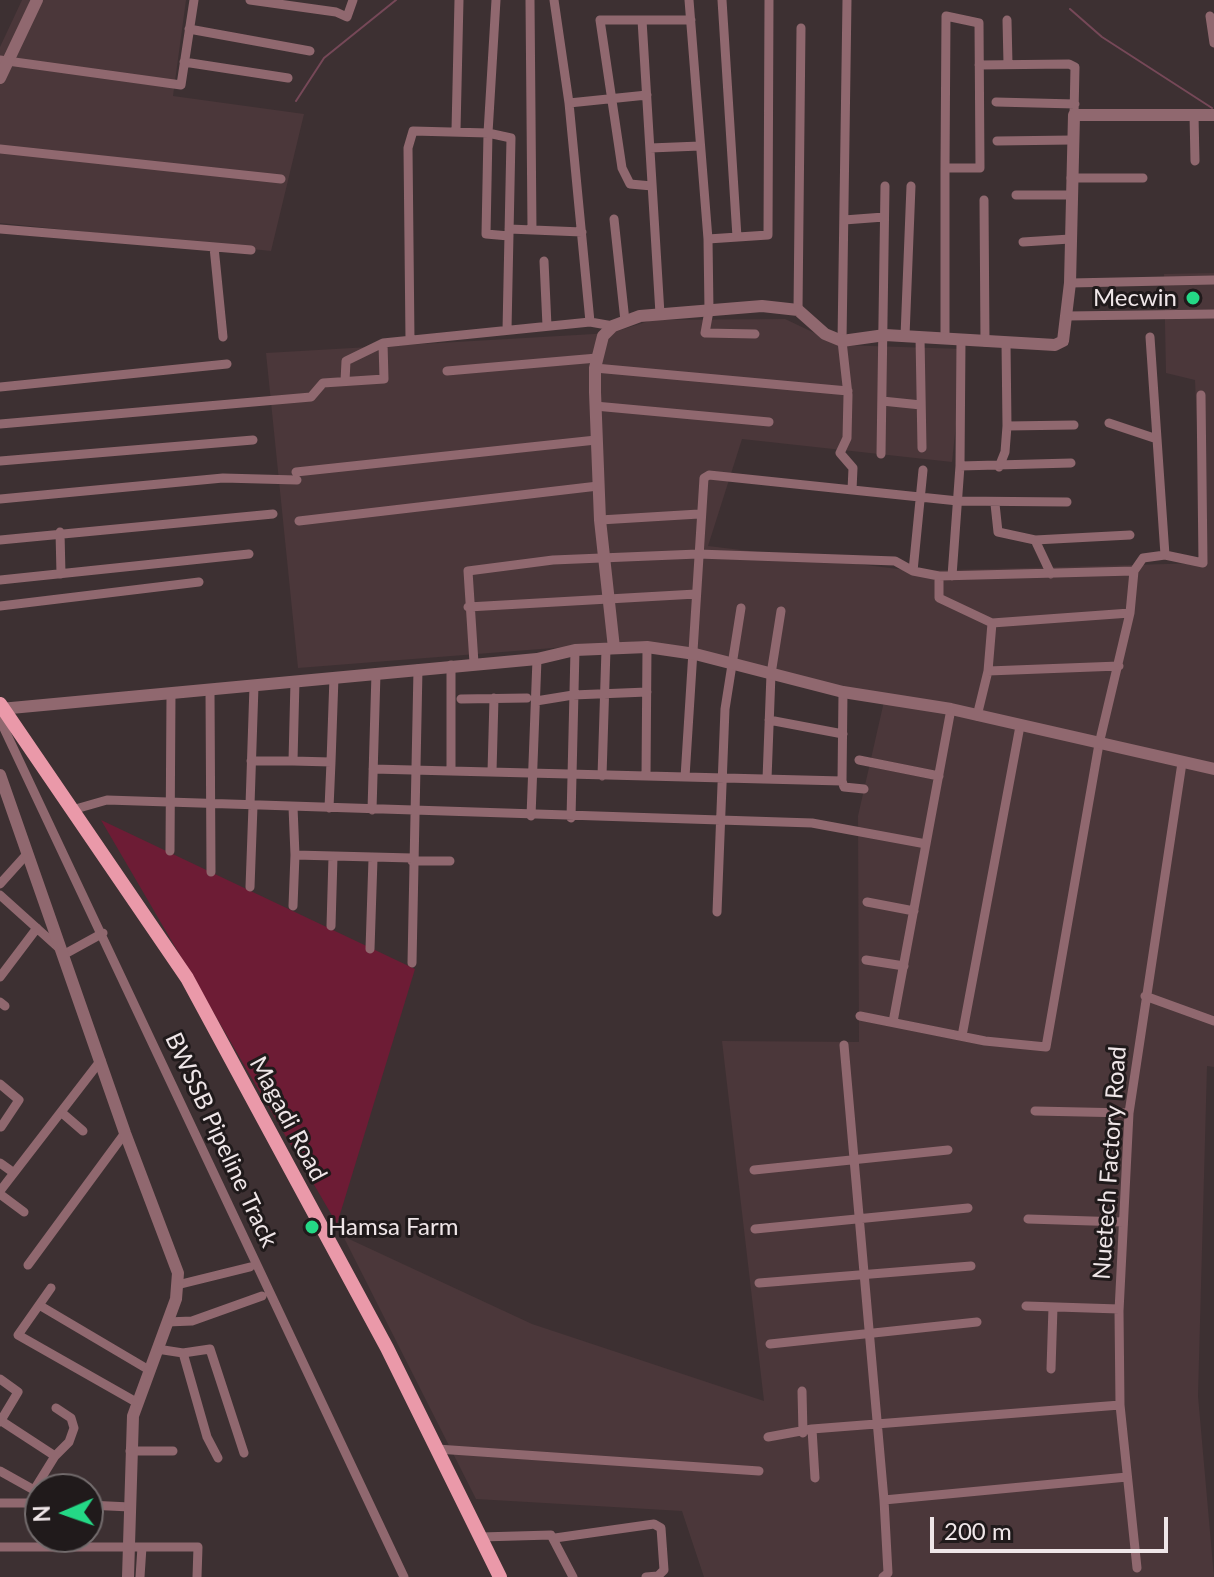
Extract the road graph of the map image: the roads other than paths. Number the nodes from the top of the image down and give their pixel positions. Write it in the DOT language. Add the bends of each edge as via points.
graph roads {
  1 [pos="37,0"];
  2 [pos="194,0"];
  3 [pos="250,0"];
  4 [pos="353,0"];
  5 [pos="459,0"];
  6 [pos="496,0"];
  7 [pos="530,0"];
  8 [pos="554,0"];
  9 [pos="689,0"];
  10 [pos="722,0"];
  11 [pos="769,0"];
  12 [pos="847,0"];
  13 [pos="1210,16"];
  14 [pos="642,20"];
  15 [pos="691,20"];
  16 [pos="1007,20"];
  17 [pos="801,28"];
  18 [pos="189,29"];
  19 [pos="1214,43"];
  20 [pos="310,51"];
  21 [pos="4,60"];
  22 [pos="184,62"];
  23 [pos="1008,64"];
  24 [pos="979,65"];
  25 [pos="0,78"];
  26 [pos="288,78"];
  27 [pos="647,95"];
  28 [pos="610,98"];
  29 [pos="996,102"];
  30 [pos="569,103"];
  31 [pos="1074,109"];
  32 [pos="1194,115"];
  33 [pos="1214,115"];
  34 [pos="456,130"];
  35 [pos="488,133"];
  36 [pos="1072,140"];
  37 [pos="997,141"];
  38 [pos="700,146"];
  39 [pos="650,148"];
  40 [pos="0,149"];
  41 [pos="1195,161"];
  42 [pos="945,168"];
  43 [pos="1071,178"];
  44 [pos="1143,178"];
  45 [pos="281,179"];
  46 [pos="652,186"];
  47 [pos="885,186"];
  48 [pos="911,186"];
  49 [pos="1016,195"];
  50 [pos="1071,195"];
  51 [pos="984,200"];
  52 [pos="884,217"];
  53 [pos="614,219"];
  54 [pos="844,220"];
  55 [pos="0,229"];
  56 [pos="532,229"];
  57 [pos="509,232"];
  58 [pos="582,232"];
  59 [pos="737,237"];
  60 [pos="708,239"];
  61 [pos="1070,239"];
  62 [pos="1023,242"];
  63 [pos="214,247"];
  64 [pos="251,250"];
  65 [pos="544,261"];
  66 [pos="1214,280"];
  67 [pos="1070,283"];
  68 [pos="798,310"];
  69 [pos="709,311"];
  70 [pos="660,314"];
  71 [pos="1214,314"];
  72 [pos="1067,316"];
  73 [pos="590,322"];
  74 [pos="619,324"];
  75 [pos="547,326"];
  76 [pos="507,330"];
  77 [pos="755,334"];
  78 [pos="885,335"];
  79 [pos="905,336"];
  80 [pos="223,337"];
  81 [pos="920,337"];
  82 [pos="1150,337"];
  83 [pos="945,338"];
  84 [pos="410,340"];
  85 [pos="842,341"];
  86 [pos="961,341"];
  87 [pos="985,342"];
  88 [pos="383,343"];
  89 [pos="1006,343"];
  90 [pos="596,363"];
  91 [pos="227,364"];
  92 [pos="447,371"];
  93 [pos="345,381"];
  94 [pos="0,387"];
  95 [pos="848,391"];
  96 [pos="1201,395"];
  97 [pos="882,401"];
  98 [pos="921,405"];
  99 [pos="595,406"];
  100 [pos="769,422"];
  101 [pos="1109,423"];
  102 [pos="0,424"];
  103 [pos="1074,425"];
  104 [pos="1007,426"];
  105 [pos="1157,439"];
  106 [pos="253,440"];
  107 [pos="596,440"];
  108 [pos="922,448"];
  109 [pos="881,454"];
  110 [pos="0,461"];
  111 [pos="1071,463"];
  112 [pos="960,466"];
  113 [pos="999,467"];
  114 [pos="923,470"];
  115 [pos="598,486"];
  116 [pos="852,490"];
  117 [pos="921,496"];
  118 [pos="0,499"];
  119 [pos="958,501"];
  120 [pos="1067,502"];
  121 [pos="995,504"];
  122 [pos="273,514"];
  123 [pos="699,514"];
  124 [pos="600,520"];
  125 [pos="299,521"];
  126 [pos="60,532"];
  127 [pos="1130,535"];
  128 [pos="0,540"];
  129 [pos="1035,540"];
  130 [pos="249,554"];
  131 [pos="698,554"];
  132 [pos="1165,555"];
  133 [pos="604,558"];
  134 [pos="1203,563"];
  135 [pos="1214,568"];
  136 [pos="913,571"];
  137 [pos="1134,571"];
  138 [pos="61,574"];
  139 [pos="1051,574"];
  140 [pos="939,576"];
  141 [pos="952,576"];
  142 [pos="0,580"];
  143 [pos="199,582"];
  144 [pos="696,594"];
  145 [pos="608,597"];
  146 [pos="0,606"];
  147 [pos="468,607"];
  148 [pos="741,608"];
  149 [pos="781,611"];
  150 [pos="1130,613"];
  151 [pos="992,623"];
  152 [pos="647,647"];
  153 [pos="610,648"];
  154 [pos="575,650"];
  155 [pos="695,654"];
  156 [pos="537,659"];
  157 [pos="474,663"];
  158 [pos="731,664"];
  159 [pos="451,665"];
  160 [pos="1119,666"];
  161 [pos="418,669"];
  162 [pos="988,671"];
  163 [pos="376,673"];
  164 [pos="771,674"];
  165 [pos="334,677"];
  166 [pos="295,681"];
  167 [pos="254,686"];
  168 [pos="210,690"];
  169 [pos="647,692"];
  170 [pos="843,692"];
  171 [pos="171,694"];
  172 [pos="573,695"];
  173 [pos="604,695"];
  174 [pos="494,698"];
  175 [pos="461,699"];
  176 [pos="531,699"];
  177 [pos="951,709"];
  178 [pos="1,712"];
  179 [pos="977,716"];
  180 [pos="769,720"];
  181 [pos="1020,726"];
  182 [pos="843,734"];
  183 [pos="1099,744"];
  184 [pos="859,760"];
  185 [pos="251,761"];
  186 [pos="293,761"];
  187 [pos="331,762"];
  188 [pos="1182,763"];
  189 [pos="373,769"];
  190 [pos="1214,769"];
  191 [pos="414,770"];
  192 [pos="451,771"];
  193 [pos="492,772"];
  194 [pos="531,773"];
  195 [pos="572,774"];
  196 [pos="0,775"];
  197 [pos="602,776"];
  198 [pos="646,776"];
  199 [pos="939,776"];
  200 [pos="685,777"];
  201 [pos="720,779"];
  202 [pos="767,779"];
  203 [pos="842,781"];
  204 [pos="864,789"];
  205 [pos="3,798"];
  206 [pos="170,802"];
  207 [pos="211,804"];
  208 [pos="252,806"];
  209 [pos="293,807"];
  210 [pos="329,808"];
  211 [pos="72,810"];
  212 [pos="372,810"];
  213 [pos="413,812"];
  214 [pos="531,816"];
  215 [pos="571,818"];
  216 [pos="720,823"];
  217 [pos="926,844"];
  218 [pos="170,851"];
  219 [pos="27,854"];
  220 [pos="295,855"];
  221 [pos="333,857"];
  222 [pos="373,859"];
  223 [pos="412,859"];
  224 [pos="450,861"];
  225 [pos="211,872"];
  226 [pos="0,884"];
  227 [pos="250,887"];
  228 [pos="0,895"];
  229 [pos="867,902"];
  230 [pos="293,906"];
  231 [pos="914,911"];
  232 [pos="717,912"];
  233 [pos="331,926"];
  234 [pos="37,928"];
  235 [pos="103,933"];
  236 [pos="370,949"];
  237 [pos="62,952"];
  238 [pos="866,960"];
  239 [pos="412,963"];
  240 [pos="904,966"];
  241 [pos="0,977"];
  242 [pos="1145,996"];
  243 [pos="860,1016"];
  244 [pos="1214,1021"];
  245 [pos="893,1022"];
  246 [pos="962,1036"];
  247 [pos="844,1045"];
  248 [pos="101,1060"];
  249 [pos="0,1084"];
  250 [pos="1035,1111"];
  251 [pos="61,1112"];
  252 [pos="1129,1113"];
  253 [pos="1,1127"];
  254 [pos="83,1131"];
  255 [pos="125,1133"];
  256 [pos="948,1150"];
  257 [pos="856,1161"];
  258 [pos="0,1163"];
  259 [pos="754,1170"];
  260 [pos="14,1173"];
  261 [pos="0,1193"];
  262 [pos="968,1208"];
  263 [pos="24,1212"];
  264 [pos="861,1219"];
  265 [pos="1028,1219"];
  266 [pos="1123,1222"];
  267 [pos="755,1229"];
  268 [pos="28,1265"];
  269 [pos="971,1266"];
  270 [pos="250,1267"];
  271 [pos="867,1275"];
  272 [pos="759,1283"];
  273 [pos="177,1285"];
  274 [pos="51,1288"];
  275 [pos="262,1296"];
  276 [pos="39,1305"];
  277 [pos="1026,1306"];
  278 [pos="1053,1307"];
  279 [pos="1119,1309"];
  280 [pos="167,1322"];
  281 [pos="977,1322"];
  282 [pos="870,1334"];
  283 [pos="770,1344"];
  284 [pos="157,1349"];
  285 [pos="183,1353"];
  286 [pos="1051,1369"];
  287 [pos="149,1370"];
  288 [pos="0,1379"];
  289 [pos="802,1391"];
  290 [pos="136,1402"];
  291 [pos="1120,1405"];
  292 [pos="56,1408"];
  293 [pos="0,1421"];
  294 [pos="877,1425"];
  295 [pos="808,1431"];
  296 [pos="768,1437"];
  297 [pos="437,1449"];
  298 [pos="130,1451"];
  299 [pos="173,1451"];
  300 [pos="244,1453"];
  301 [pos="55,1456"];
  302 [pos="218,1458"];
  303 [pos="0,1471"];
  304 [pos="759,1471"];
  305 [pos="1127,1477"];
  306 [pos="815,1478"];
  307 [pos="884,1500"];
  308 [pos="0,1503"];
  309 [pos="24,1503"];
  310 [pos="104,1506"];
  311 [pos="130,1507"];
  312 [pos="481,1537"];
  313 [pos="555,1538"];
  314 [pos="0,1547"];
  315 [pos="136,1548"];
  316 [pos="1137,1568"];
  317 [pos="128,1577"];
  318 [pos="140,1577"];
  319 [pos="197,1577"];
  320 [pos="404,1577"];
  321 [pos="491,1577"];
  322 [pos="500,1577"];
  323 [pos="573,1577"];
  324 [pos="646,1577"];
  325 [pos="883,1577"];
  1 -- 21 [label="street"];
  2 -- 18 [label="street"];
  3 -- 4 [label="street" via="347,17"];
  5 -- 34 [label="street"];
  6 -- 35 [label="street"];
  7 -- 56 [label="street"];
  8 -- 30 [label="street"];
  9 -- 15 [label="street"];
  10 -- 59 [label="street"];
  11 -- 59 [label="street" via="768,235"];
  12 -- 54 [label="street"];
  13 -- 19 [label="street"];
  14 -- 15 [label="street"];
  14 -- 27 [label="street"];
  14 -- 28 [label="street" via="600,20"];
  15 -- 38 [label="street"];
  16 -- 23 [label="street"];
  17 -- 68 [label="street"];
  18 -- 20 [label="street"];
  18 -- 22 [label="street"];
  21 -- 22 [label="street" via="181,85"];
  21 -- 25 [label="street"];
  22 -- 26 [label="street"];
  23 -- 24 [label="street"];
  23 -- 31 [label="street" via="1075,67"];
  24 -- 42 [label="street" via="980,168"];
  24 -- 42 [label="street" via="979,23 946,16"];
  27 -- 28 [label="street"];
  27 -- 39 [label="street"];
  28 -- 30 [label="street"];
  28 -- 46 [label="street" via="622,168 630,184"];
  29 -- 31 [label="street"];
  30 -- 58 [label="street"];
  31 -- 32 [label="street"];
  31 -- 36 [label="street"];
  32 -- 33 [label="street"];
  32 -- 41 [label="street"];
  34 -- 35 [label="street"];
  34 -- 84 [label="street" via="413,131 408,148"];
  35 -- 57 [label="street" via="511,138"];
  35 -- 57 [label="street" via="486,234"];
  36 -- 37 [label="street"];
  36 -- 43 [label="street"];
  38 -- 39 [label="street"];
  38 -- 60 [label="street"];
  39 -- 46 [label="street"];
  40 -- 45 [label="street"];
  42 -- 83 [label="street"];
  43 -- 44 [label="street"];
  43 -- 50 [label="street"];
  46 -- 70 [label="street"];
  47 -- 52 [label="street"];
  48 -- 79 [label="street"];
  49 -- 50 [label="street"];
  50 -- 61 [label="street"];
  51 -- 87 [label="street"];
  52 -- 54 [label="street"];
  52 -- 78 [label="street"];
  53 -- 74 [label="street"];
  54 -- 85 [label="street"];
  55 -- 63 [label="street"];
  56 -- 57 [label="street"];
  56 -- 58 [label="street"];
  57 -- 76 [label="street"];
  58 -- 73 [label="street"];
  59 -- 60 [label="street"];
  60 -- 69 [label="street"];
  61 -- 62 [label="street"];
  61 -- 67 [label="street"];
  63 -- 64 [label="street"];
  63 -- 80 [label="street"];
  65 -- 75 [label="street"];
  66 -- 67 [label="street"];
  67 -- 72 [label="street"];
  68 -- 69 [label="street" via="762,306"];
  68 -- 85 [label="street" via="825,334"];
  69 -- 70 [label="street"];
  69 -- 77 [label="street" via="705,333"];
  70 -- 74 [label="street"];
  71 -- 72 [label="street"];
  72 -- 89 [label="street" via="1063,341 1055,345"];
  73 -- 74 [label="street"];
  73 -- 75 [label="street"];
  74 -- 90 [label="street" via="603,336"];
  75 -- 76 [label="street"];
  76 -- 84 [label="street"];
  78 -- 79 [label="street"];
  78 -- 85 [label="street"];
  78 -- 97 [label="street"];
  79 -- 81 [label="street"];
  81 -- 83 [label="street"];
  81 -- 98 [label="street"];
  82 -- 105 [label="street"];
  83 -- 86 [label="street"];
  84 -- 88 [label="street"];
  85 -- 95 [label="street"];
  86 -- 87 [label="street"];
  86 -- 112 [label="street"];
  87 -- 89 [label="street"];
  88 -- 93 [label="street" via="346,361"];
  88 -- 93 [label="street" via="384,379"];
  89 -- 104 [label="street"];
  90 -- 92 [label="street"];
  90 -- 95 [label="street"];
  90 -- 99 [label="street"];
  91 -- 94 [label="street"];
  93 -- 102 [label="street" via="323,383 311,397"];
  95 -- 116 [label="street" via="847,438 840,453 853,468"];
  96 -- 134 [label="street"];
  97 -- 98 [label="street"];
  97 -- 109 [label="street"];
  98 -- 108 [label="street"];
  99 -- 100 [label="street"];
  99 -- 107 [label="street"];
  101 -- 105 [label="street"];
  103 -- 104 [label="street"];
  104 -- 113 [label="street"];
  105 -- 132 [label="street"];
  106 -- 110 [label="street"];
  107 -- 115 [label="street"];
  107 -- 118 [label="street" via="297,476"];
  111 -- 113 [label="street"];
  112 -- 113 [label="street"];
  112 -- 119 [label="street"];
  114 -- 117 [label="street"];
  115 -- 124 [label="street"];
  115 -- 125 [label="street"];
  116 -- 117 [label="street"];
  116 -- 123 [label="street" via="709,475 701,486"];
  117 -- 119 [label="street"];
  117 -- 136 [label="street"];
  119 -- 121 [label="street"];
  119 -- 141 [label="street"];
  120 -- 121 [label="street"];
  121 -- 129 [label="street" via="998,532"];
  122 -- 126 [label="street"];
  123 -- 124 [label="street"];
  123 -- 131 [label="street"];
  124 -- 133 [label="street"];
  126 -- 128 [label="street"];
  126 -- 138 [label="street"];
  127 -- 129 [label="street"];
  129 -- 139 [label="street"];
  130 -- 138 [label="street"];
  131 -- 133 [label="street"];
  131 -- 136 [label="street" via="895,561"];
  131 -- 144 [label="street"];
  132 -- 134 [label="street"];
  132 -- 137 [label="street" via="1143,558"];
  133 -- 145 [label="street"];
  133 -- 147 [label="street" via="469,569"];
  134 -- 135 [label="street"];
  136 -- 140 [label="street"];
  137 -- 139 [label="street"];
  137 -- 150 [label="street"];
  138 -- 142 [label="street"];
  139 -- 141 [label="street"];
  140 -- 141 [label="street"];
  140 -- 151 [label="street" via="939,598"];
  143 -- 146 [label="street"];
  144 -- 145 [label="street"];
  144 -- 155 [label="street"];
  145 -- 147 [label="street"];
  145 -- 153 [label="street"];
  147 -- 157 [label="street"];
  148 -- 158 [label="street"];
  149 -- 164 [label="street"];
  150 -- 151 [label="street"];
  150 -- 160 [label="street"];
  151 -- 162 [label="street"];
  152 -- 153 [label="street"];
  152 -- 155 [label="street"];
  152 -- 169 [label="street"];
  153 -- 154 [label="street"];
  153 -- 173 [label="street"];
  154 -- 156 [label="street"];
  154 -- 172 [label="street"];
  155 -- 158 [label="street"];
  155 -- 200 [label="street"];
  156 -- 157 [label="street"];
  156 -- 176 [label="street"];
  157 -- 159 [label="street"];
  158 -- 164 [label="street"];
  158 -- 201 [label="street"];
  159 -- 161 [label="street"];
  159 -- 192 [label="street"];
  160 -- 162 [label="street"];
  160 -- 183 [label="street"];
  161 -- 163 [label="street"];
  161 -- 191 [label="street"];
  162 -- 179 [label="street"];
  163 -- 165 [label="street"];
  163 -- 189 [label="street"];
  164 -- 170 [label="street"];
  164 -- 180 [label="street"];
  165 -- 166 [label="street"];
  165 -- 187 [label="street"];
  166 -- 167 [label="street"];
  166 -- 186 [label="street"];
  167 -- 168 [label="street"];
  167 -- 185 [label="street"];
  168 -- 171 [label="street"];
  168 -- 207 [label="street"];
  169 -- 173 [label="street"];
  169 -- 198 [label="street"];
  170 -- 177 [label="street"];
  170 -- 182 [label="street"];
  171 -- 178 [label="street"];
  171 -- 206 [label="street"];
  172 -- 173 [label="street"];
  172 -- 176 [label="street"];
  172 -- 195 [label="street"];
  173 -- 197 [label="street"];
  174 -- 175 [label="street"];
  174 -- 176 [label="street"];
  174 -- 193 [label="street"];
  176 -- 194 [label="street"];
  177 -- 179 [label="street"];
  177 -- 199 [label="street"];
  178 -- 211 [label="main road, Magadi Road"];
  178 -- 235 [label="street, BWSSB Pipeline Track"];
  178 -- 321 [label="main road, Magadi Road" via="179,981 380,1351"];
  179 -- 181 [label="street"];
  180 -- 182 [label="street"];
  180 -- 202 [label="street"];
  181 -- 183 [label="street"];
  181 -- 246 [label="street"];
  182 -- 203 [label="street"];
  183 -- 188 [label="street"];
  183 -- 246 [label="street" via="1046,1047"];
  184 -- 199 [label="street"];
  185 -- 186 [label="street"];
  185 -- 208 [label="street"];
  186 -- 187 [label="street"];
  187 -- 210 [label="street"];
  188 -- 190 [label="street"];
  188 -- 242 [label="street, Nuetech Factory Road"];
  189 -- 191 [label="street"];
  189 -- 212 [label="street"];
  191 -- 192 [label="street"];
  191 -- 213 [label="street"];
  192 -- 193 [label="street"];
  193 -- 194 [label="street"];
  194 -- 195 [label="street"];
  194 -- 214 [label="street"];
  195 -- 197 [label="street"];
  195 -- 215 [label="street"];
  196 -- 205 [label="street"];
  197 -- 198 [label="street"];
  198 -- 200 [label="street"];
  199 -- 217 [label="street"];
  200 -- 201 [label="street"];
  201 -- 202 [label="street"];
  201 -- 216 [label="street"];
  202 -- 203 [label="street"];
  203 -- 204 [label="street" via="844,787"];
  205 -- 219 [label="street"];
  206 -- 207 [label="street"];
  206 -- 211 [label="street" via="107,800"];
  206 -- 218 [label="street"];
  207 -- 208 [label="street"];
  207 -- 225 [label="street"];
  208 -- 209 [label="street"];
  208 -- 227 [label="street"];
  209 -- 210 [label="street"];
  209 -- 220 [label="street"];
  210 -- 212 [label="street"];
  211 -- 297 [label="main road, Magadi Road" via="187,978"];
  212 -- 213 [label="street"];
  213 -- 214 [label="street"];
  213 -- 223 [label="street"];
  214 -- 215 [label="street"];
  215 -- 216 [label="street"];
  216 -- 217 [label="street" via="812,823"];
  216 -- 232 [label="street"];
  217 -- 231 [label="street"];
  219 -- 226 [label="street"];
  219 -- 237 [label="street"];
  220 -- 221 [label="street"];
  220 -- 230 [label="street"];
  221 -- 222 [label="street"];
  221 -- 233 [label="street"];
  222 -- 223 [label="street"];
  222 -- 236 [label="street"];
  223 -- 224 [label="street"];
  223 -- 239 [label="street"];
  228 -- 234 [label="street"];
  229 -- 231 [label="street"];
  231 -- 240 [label="street"];
  234 -- 237 [label="street"];
  234 -- 241 [label="street"];
  235 -- 237 [label="street"];
  235 -- 320 [label="street, BWSSB Pipeline Track"];
  237 -- 248 [label="street"];
  238 -- 240 [label="street"];
  240 -- 245 [label="street"];
  242 -- 244 [label="street"];
  242 -- 252 [label="street, Nuetech Factory Road"];
  243 -- 245 [label="street"];
  245 -- 246 [label="street"];
  247 -- 257 [label="street"];
  248 -- 251 [label="street"];
  248 -- 255 [label="street"];
  249 -- 253 [label="street" via="19,1100"];
  250 -- 252 [label="street"];
  251 -- 254 [label="street"];
  251 -- 260 [label="street"];
  252 -- 266 [label="street, Nuetech Factory Road"];
  255 -- 268 [label="street"];
  255 -- 273 [label="street" via="178,1273"];
  256 -- 257 [label="street"];
  257 -- 259 [label="street"];
  257 -- 264 [label="street"];
  258 -- 260 [label="street"];
  260 -- 261 [label="street"];
  261 -- 263 [label="street"];
  262 -- 264 [label="street"];
  264 -- 267 [label="street"];
  264 -- 271 [label="street"];
  265 -- 266 [label="street"];
  266 -- 279 [label="street, Nuetech Factory Road"];
  269 -- 271 [label="street"];
  270 -- 273 [label="street"];
  271 -- 272 [label="street"];
  271 -- 282 [label="street"];
  273 -- 280 [label="street"];
  274 -- 276 [label="street"];
  275 -- 280 [label="street" via="192,1321"];
  276 -- 287 [label="street"];
  276 -- 290 [label="street" via="18,1335"];
  277 -- 278 [label="street"];
  278 -- 279 [label="street"];
  278 -- 286 [label="street"];
  279 -- 291 [label="street, Nuetech Factory Road"];
  280 -- 284 [label="street"];
  281 -- 282 [label="street"];
  282 -- 283 [label="street"];
  282 -- 294 [label="street"];
  284 -- 285 [label="street"];
  284 -- 287 [label="street"];
  285 -- 300 [label="street" via="210,1349"];
  285 -- 302 [label="street"];
  287 -- 290 [label="street"];
  288 -- 293 [label="street" via="18,1392"];
  289 -- 295 [label="street"];
  290 -- 298 [label="street"];
  291 -- 294 [label="street"];
  291 -- 305 [label="street, Nuetech Factory Road"];
  292 -- 301 [label="street" via="71,1418 74,1428"];
  293 -- 301 [label="street"];
  294 -- 295 [label="street"];
  294 -- 307 [label="street"];
  295 -- 296 [label="street"];
  295 -- 306 [label="street"];
  297 -- 304 [label="street"];
  297 -- 312 [label="main road, Magadi Road"];
  298 -- 299 [label="street"];
  298 -- 311 [label="street"];
  301 -- 303 [label="street" via="34,1490"];
  305 -- 307 [label="street"];
  305 -- 316 [label="street, Nuetech Factory Road"];
  307 -- 325 [label="street" via="888,1573"];
  308 -- 309 [label="street"];
  310 -- 311 [label="street"];
  311 -- 315 [label="street"];
  312 -- 313 [label="street"];
  312 -- 322 [label="main road, Magadi Road"];
  313 -- 323 [label="street"];
  313 -- 324 [label="street" via="654,1524 661,1528 664,1570"];
  314 -- 315 [label="street"];
  315 -- 317 [label="street"];
  315 -- 318 [label="street"];
  315 -- 319 [label="street" via="198,1547"];
}
